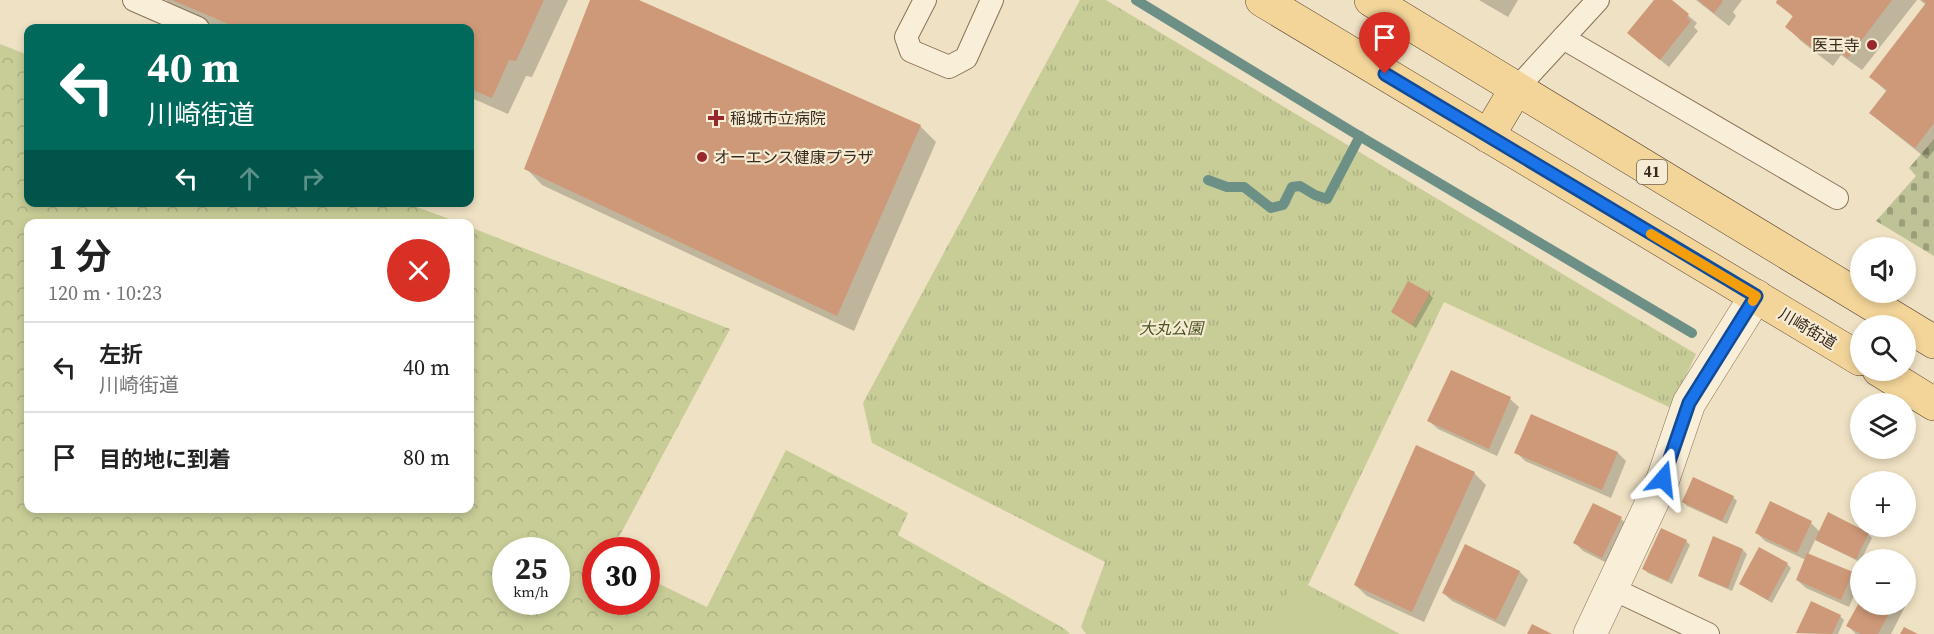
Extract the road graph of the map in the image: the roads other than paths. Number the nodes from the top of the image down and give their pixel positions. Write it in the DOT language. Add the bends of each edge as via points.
graph roads {
  1 [pos="134,0"];
  2 [pos="925,0"];
  3 [pos="992,0"];
  4 [pos="1262,0"];
  5 [pos="1371,0"];
  6 [pos="1598,0"];
  7 [pos="189,24"];
  8 [pos="1563,38"];
  9 [pos="1516,89"];
  10 [pos="1488,135"];
  11 [pos="1837,198"];
  12 [pos="1756,296"];
  13 [pos="1934,342"];
  14 [pos="1850,353"];
  15 [pos="1897,381"];
  16 [pos="1934,404"];
  17 [pos="1611,588"];
  18 [pos="1590,634"];
  19 [pos="1708,634"];
  1 -- 7 [label="lane"];
  2 -- 3 [label="lane" via="906,37 911,51 949,67 966,58"];
  4 -- 10 [label="main road, 川崎街道"];
  5 -- 9 [label="main road, 41"];
  6 -- 8 [label="lane"];
  8 -- 9 [label="lane"];
  8 -- 11 [label="lane"];
  9 -- 10 [label="main road"];
  9 -- 13 [label="main road, 41"];
  10 -- 12 [label="main road, 川崎街道"];
  12 -- 14 [label="main road, 川崎街道"];
  12 -- 17 [label="street" via="1689,403 1663,479"];
  15 -- 16 [label="main road"];
  17 -- 18 [label="street"];
  17 -- 19 [label="lane"];
}
